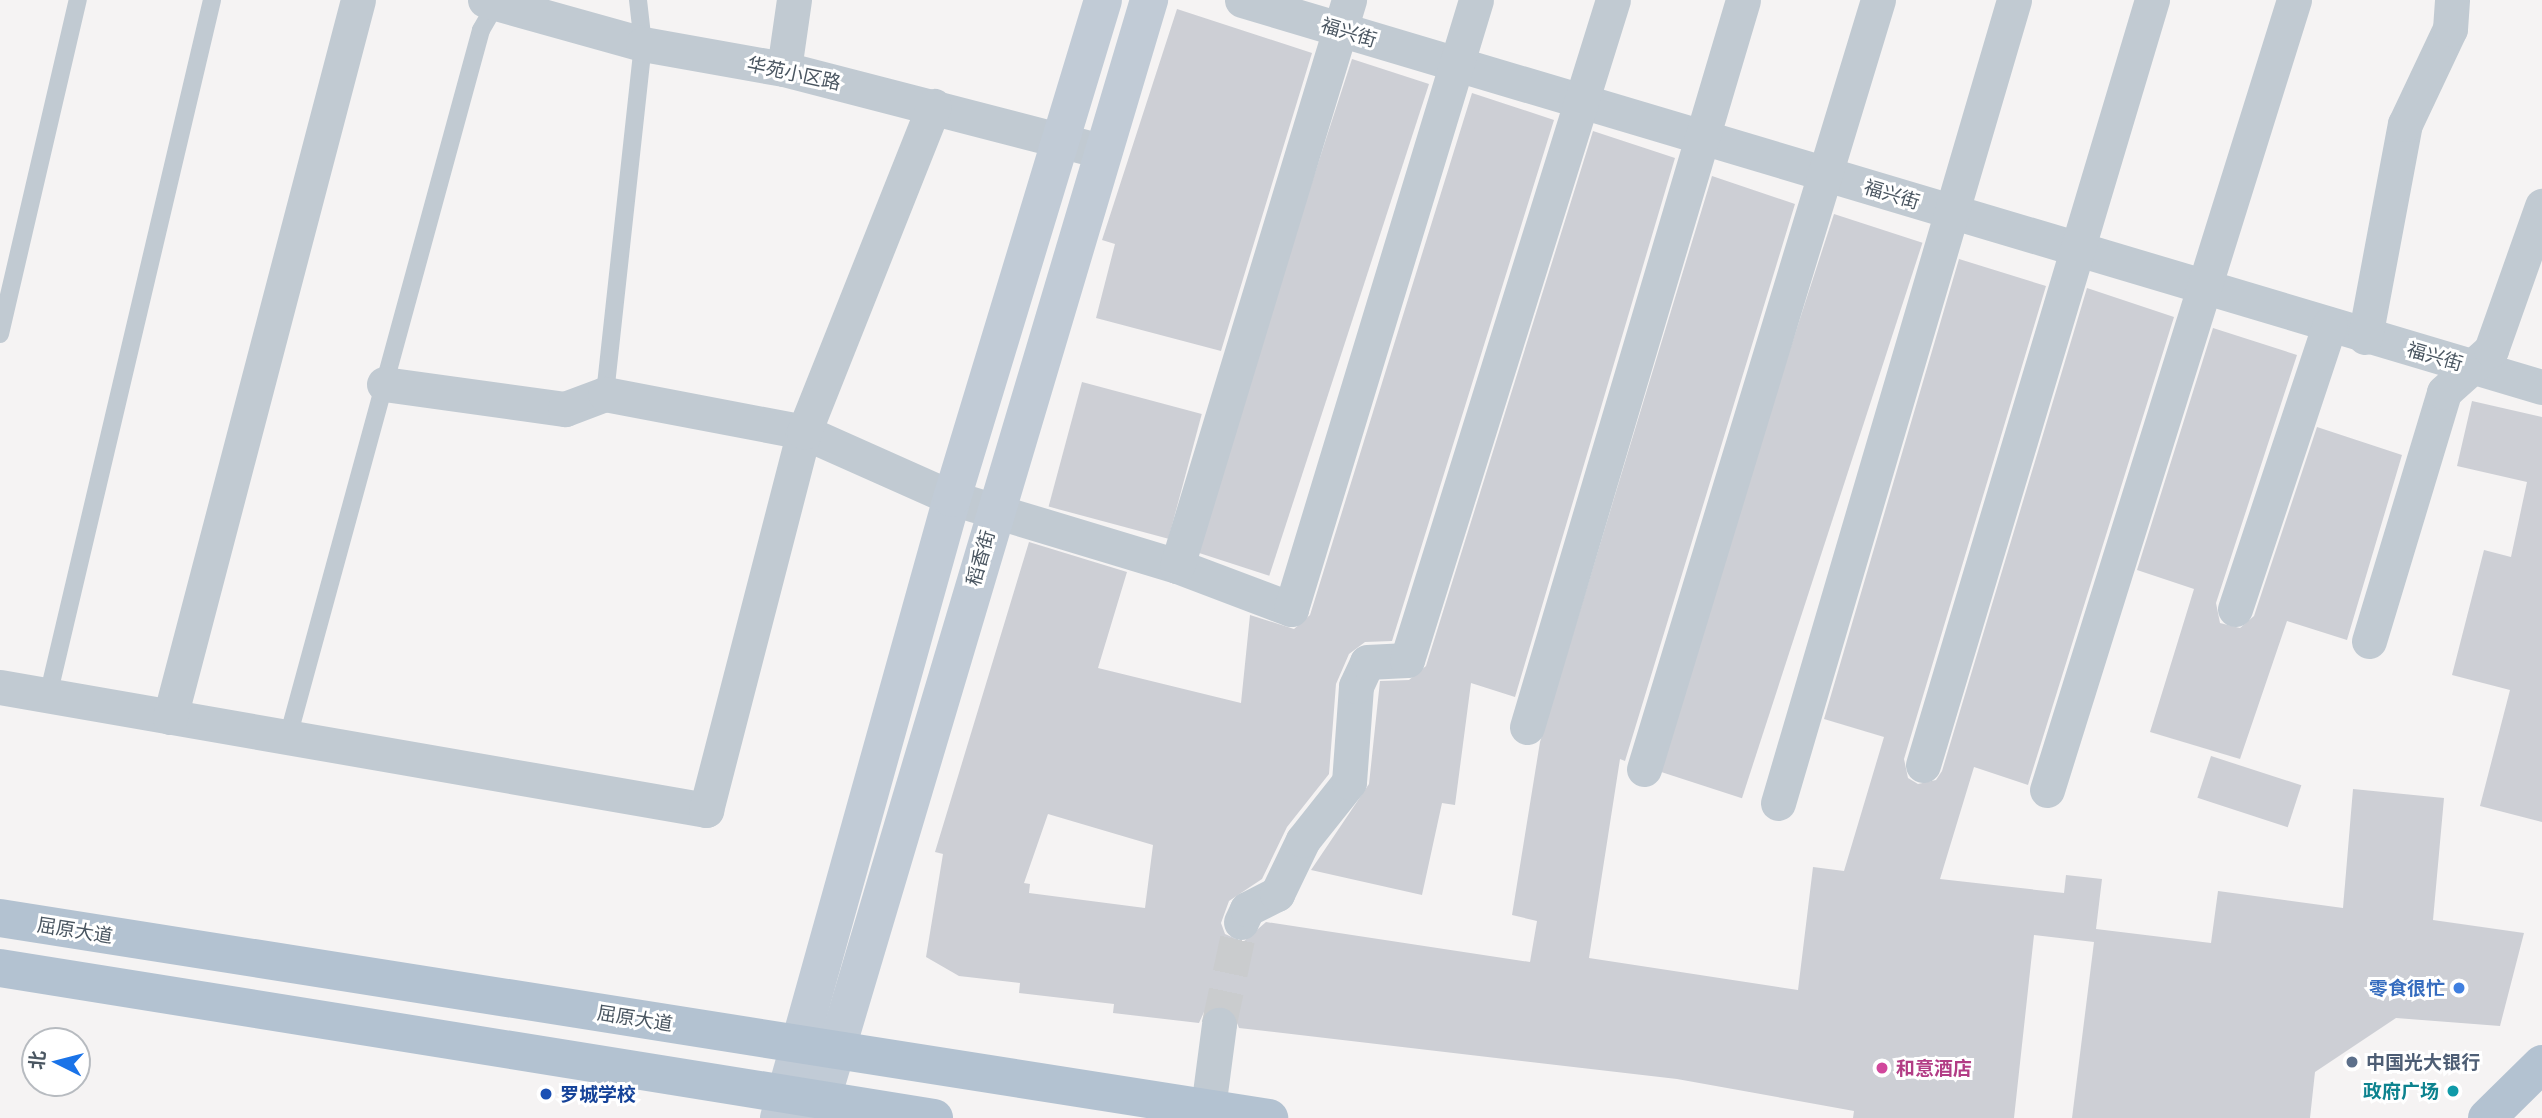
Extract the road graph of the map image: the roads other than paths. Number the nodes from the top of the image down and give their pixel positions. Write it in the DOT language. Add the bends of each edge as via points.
graph roads {
  1 [pos="78,0"];
  2 [pos="212,0"];
  3 [pos="358,0"];
  4 [pos="638,0"];
  5 [pos="794,0"];
  6 [pos="1102,0"];
  7 [pos="1149,0"];
  8 [pos="1242,0"];
  9 [pos="1476,0"];
  10 [pos="1612,0"];
  11 [pos="1744,0"];
  12 [pos="1878,0"];
  13 [pos="2014,0"];
  14 [pos="2152,0"];
  15 [pos="2294,0"];
  16 [pos="2452,0"];
  17 [pos="493,1"];
  18 [pos="1345,15"];
  19 [pos="643,44"];
  20 [pos="1458,65"];
  21 [pos="784,69"];
  22 [pos="1581,101"];
  23 [pos="934,106"];
  24 [pos="1703,138"];
  25 [pos="1060,140"];
  26 [pos="1102,151"];
  27 [pos="1827,174"];
  28 [pos="2542,206"];
  29 [pos="1951,211"];
  30 [pos="2075,248"];
  31 [pos="2205,287"];
  32 [pos="2330,324"];
  33 [pos="0,334"];
  34 [pos="2365,337"];
  35 [pos="2476,368"];
  36 [pos="384,384"];
  37 [pos="2542,387"];
  38 [pos="605,394"];
  39 [pos="804,432"];
  40 [pos="952,498"];
  41 [pos="994,510"];
  42 [pos="1177,566"];
  43 [pos="2235,610"];
  44 [pos="2369,641"];
  45 [pos="0,687"];
  46 [pos="48,696"];
  47 [pos="170,717"];
  48 [pos="1527,727"];
  49 [pos="288,737"];
  50 [pos="1923,765"];
  51 [pos="1644,769"];
  52 [pos="2048,790"];
  53 [pos="1778,803"];
  54 [pos="0,918"];
  55 [pos="1241,922"];
  56 [pos="0,968"];
  57 [pos="1219,1025"];
  58 [pos="818,1047"];
  59 [pos="2542,1064"];
  60 [pos="781,1106"];
  61 [pos="1208,1108"];
  62 [pos="819,1109"];
  63 [pos="934,1118"];
  64 [pos="1269,1118"];
  65 [pos="2487,1118"];
  1 -- 33 [label="lane"];
  2 -- 46 [label="lane"];
  3 -- 47 [label="street"];
  4 -- 19 [label="lane"];
  5 -- 21 [label="street"];
  6 -- 25 [label="street"];
  7 -- 26 [label="street, 稻香街"];
  8 -- 18 [label="street, 福兴街"];
  9 -- 20 [label="street"];
  10 -- 22 [label="street"];
  11 -- 24 [label="street"];
  12 -- 27 [label="street"];
  13 -- 29 [label="street"];
  14 -- 30 [label="street"];
  15 -- 31 [label="street"];
  16 -- 34 [label="street" via="2450,29 2405,124"];
  17 -- 19 [label="street, 华苑小区路"];
  17 -- 36 [label="lane" via="481,30"];
  18 -- 20 [label="street, 福兴街"];
  18 -- 42 [label="street"];
  19 -- 21 [label="street, 华苑小区路"];
  19 -- 38 [label="lane"];
  20 -- 22 [label="street, 福兴街"];
  20 -- 42 [label="street" via="1291,609"];
  21 -- 23 [label="street, 华苑小区路"];
  22 -- 24 [label="street, 福兴街"];
  22 -- 55 [label="street" via="1407,660 1367,662 1356,686 1349,782 1303,840 1277,894 1247,909"];
  23 -- 25 [label="street, 华苑小区路"];
  23 -- 39 [label="street"];
  24 -- 27 [label="street, 福兴街"];
  24 -- 48 [label="street"];
  25 -- 26 [label="street, 华苑小区路"];
  25 -- 40 [label="street"];
  26 -- 41 [label="street, 稻香街"];
  27 -- 29 [label="street, 福兴街"];
  27 -- 51 [label="street"];
  28 -- 35 [label="street" via="2491,350"];
  29 -- 30 [label="street, 福兴街"];
  29 -- 53 [label="street"];
  30 -- 31 [label="street, 福兴街"];
  30 -- 50 [label="street"];
  31 -- 32 [label="street, 福兴街"];
  31 -- 52 [label="street"];
  32 -- 34 [label="street, 福兴街"];
  32 -- 43 [label="street"];
  34 -- 35 [label="street, 福兴街"];
  35 -- 37 [label="street, 福兴街"];
  35 -- 44 [label="street" via="2444,392"];
  36 -- 38 [label="street" via="565,410"];
  36 -- 49 [label="lane"];
  38 -- 39 [label="street"];
  39 -- 40 [label="street"];
  39 -- 49 [label="street" via="706,810"];
  40 -- 41 [label="street"];
  40 -- 58 [label="street"];
  41 -- 42 [label="street"];
  41 -- 58 [label="street, 稻香街"];
  45 -- 46 [label="street"];
  46 -- 47 [label="street"];
  47 -- 49 [label="street"];
  54 -- 58 [label="main road, 屈原大道"];
  56 -- 60 [label="main road"];
  57 -- 61 [label="street"];
  58 -- 60 [label="street"];
  58 -- 61 [label="main road, 屈原大道"];
  58 -- 62 [label="street, 稻香街"];
  59 -- 65 [label="main road"];
  60 -- 62 [label="main road"];
  61 -- 64 [label="main road, 屈原大道"];
  62 -- 63 [label="main road"];
}
